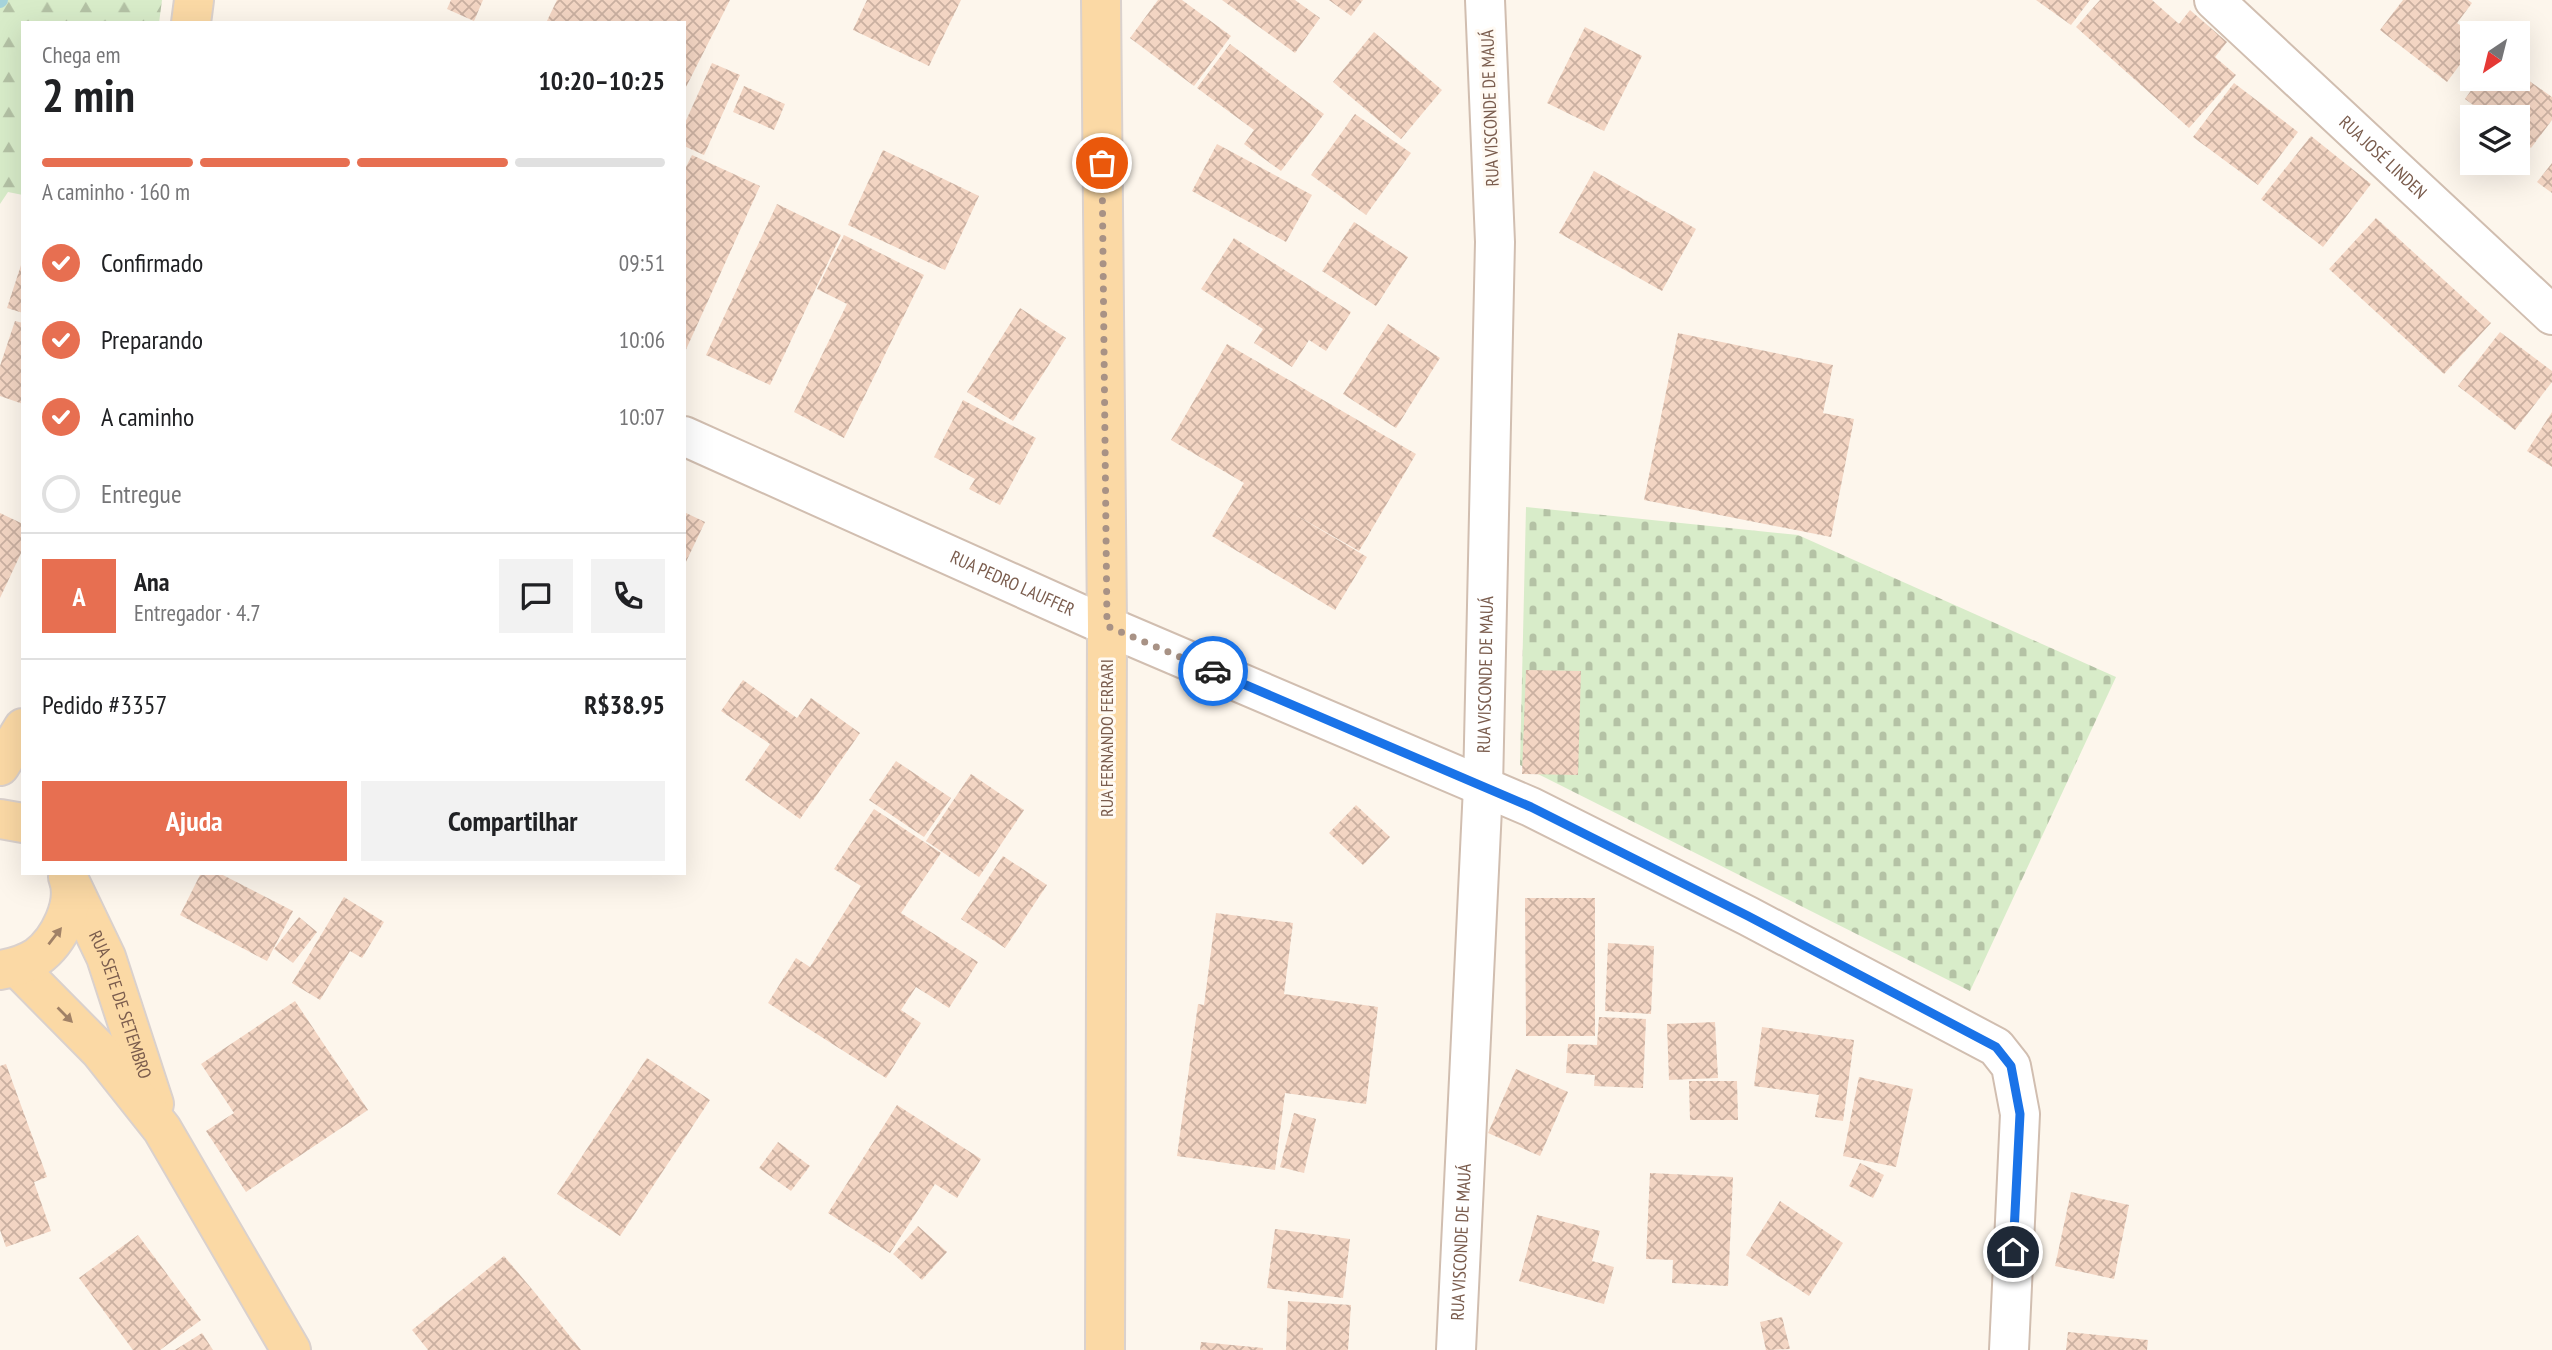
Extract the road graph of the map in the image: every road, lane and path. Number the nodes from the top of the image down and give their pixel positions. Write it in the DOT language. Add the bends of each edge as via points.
graph roads {
  1 [pos="194,0"];
  2 [pos="1101,0"];
  3 [pos="1485,0"];
  4 [pos="2214,0"];
  5 [pos="191,21"];
  6 [pos="2552,315"];
  7 [pos="686,437"];
  8 [pos="1107,626"];
  9 [pos="21,731"];
  10 [pos="0,766"];
  11 [pos="1483,787"];
  12 [pos="0,819"];
  13 [pos="21,824"];
  14 [pos="68,878"];
  15 [pos="9,969"];
  16 [pos="162,1129"];
  17 [pos="291,1350"];
  18 [pos="1105,1350"];
  19 [pos="1456,1350"];
  20 [pos="2009,1350"];
  1 -- 5 [label="main road"];
  2 -- 8 [label="main road, RUA FERNANDO FERRARI"];
  3 -- 11 [label="street, RUA VISCONDE DE MAUÁ" via="1495,242"];
  4 -- 6 [label="street, RUA JOSÉ LINDEN"];
  7 -- 8 [label="street, RUA PEDRO LAUFFER"];
  8 -- 11 [label="street, RUA PEDRO LAUFFER"];
  8 -- 18 [label="main road, RUA FERNANDO FERRARI"];
  9 -- 10 [label="main road"];
  11 -- 19 [label="street, RUA VISCONDE DE MAUÁ"];
  11 -- 20 [label="street, RUA PEDRO LAUFFER" via="1735,910 1996,1047 2011,1066 2020,1114"];
  12 -- 13 [label="main road"];
  15 -- 14 [label="main road, one-way" via="39,956 62,928 69,912"];
  14 -- 16 [label="main road, RUA SETE DE SETEMBRO" via="117,986"];
  15 -- 16 [label="main road, RUA SETE DE SETEMBRO, one-way" via="100,1051"];
  16 -- 17 [label="main road, RUA SETE DE SETEMBRO"];
}
